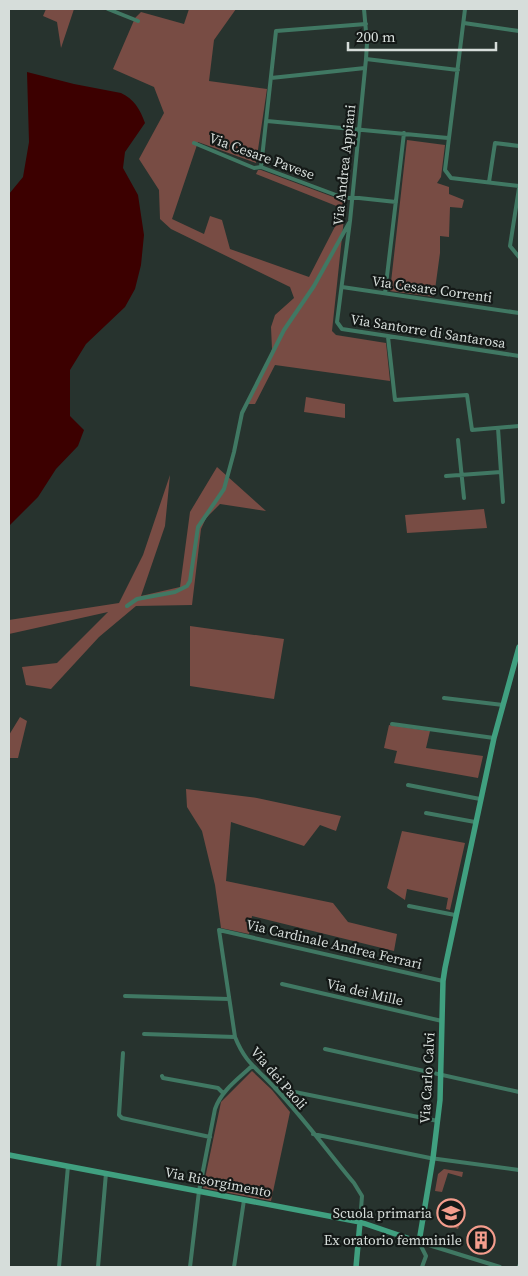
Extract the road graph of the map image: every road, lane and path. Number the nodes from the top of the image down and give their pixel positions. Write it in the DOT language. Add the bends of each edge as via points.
graph roads {
  1 [pos="108,9"];
  2 [pos="364,9"];
  3 [pos="465,9"];
  4 [pos="138,21"];
  5 [pos="464,23"];
  6 [pos="366,24"];
  7 [pos="519,31"];
  8 [pos="366,59"];
  9 [pos="365,68"];
  10 [pos="458,70"];
  11 [pos="270,78"];
  12 [pos="267,121"];
  13 [pos="359,128"];
  14 [pos="404,133"];
  15 [pos="448,138"];
  16 [pos="194,143"];
  17 [pos="519,146"];
  18 [pos="262,167"];
  19 [pos="489,182"];
  20 [pos="519,187"];
  21 [pos="351,197"];
  22 [pos="396,202"];
  23 [pos="350,221"];
  24 [pos="519,258"];
  25 [pos="342,287"];
  26 [pos="385,294"];
  27 [pos="519,312"];
  28 [pos="336,322"];
  29 [pos="388,337"];
  30 [pos="519,356"];
  31 [pos="519,426"];
  32 [pos="498,428"];
  33 [pos="458,440"];
  34 [pos="501,472"];
  35 [pos="462,475"];
  36 [pos="446,476"];
  37 [pos="464,498"];
  38 [pos="503,502"];
  39 [pos="127,606"];
  40 [pos="519,647"];
  41 [pos="444,698"];
  42 [pos="503,705"];
  43 [pos="392,724"];
  44 [pos="494,738"];
  45 [pos="408,785"];
  46 [pos="480,799"];
  47 [pos="426,813"];
  48 [pos="475,822"];
  49 [pos="409,906"];
  50 [pos="455,915"];
  51 [pos="219,930"];
  52 [pos="443,981"];
  53 [pos="282,984"];
  54 [pos="125,996"];
  55 [pos="229,999"];
  56 [pos="442,1021"];
  57 [pos="144,1034"];
  58 [pos="235,1037"];
  59 [pos="325,1049"];
  60 [pos="123,1053"];
  61 [pos="252,1066"];
  62 [pos="441,1075"];
  63 [pos="162,1076"];
  64 [pos="275,1088"];
  65 [pos="519,1092"];
  66 [pos="223,1093"];
  67 [pos="438,1121"];
  68 [pos="313,1134"];
  69 [pos="210,1137"];
  70 [pos="9,1155"];
  71 [pos="433,1158"];
  72 [pos="68,1166"];
  73 [pos="519,1170"];
  74 [pos="106,1173"];
  75 [pos="198,1191"];
  76 [pos="244,1200"];
  77 [pos="360,1222"];
  78 [pos="419,1242"];
  79 [pos="59,1267"];
  80 [pos="98,1267"];
  81 [pos="190,1267"];
  82 [pos="234,1267"];
  83 [pos="356,1267"];
  84 [pos="422,1267"];
  85 [pos="500,1267"];
  1 -- 4 [label="street"];
  2 -- 6 [label="street, Via Andrea Appiani"];
  3 -- 5 [label="street"];
  5 -- 7 [label="street"];
  5 -- 10 [label="street"];
  6 -- 8 [label="street, Via Andrea Appiani"];
  6 -- 11 [label="street" via="276,31"];
  8 -- 9 [label="street, Via Andrea Appiani"];
  8 -- 10 [label="street"];
  9 -- 11 [label="street"];
  9 -- 13 [label="street, Via Andrea Appiani"];
  10 -- 15 [label="street"];
  11 -- 12 [label="street"];
  12 -- 13 [label="street"];
  12 -- 18 [label="street"];
  13 -- 14 [label="street"];
  13 -- 21 [label="street, Via Andrea Appiani"];
  14 -- 15 [label="street"];
  14 -- 22 [label="street"];
  15 -- 19 [label="street" via="445,170 451,178"];
  16 -- 18 [label="street, Via Cesare Pavese" via="254,168"];
  17 -- 19 [label="street" via="495,142"];
  18 -- 21 [label="street, Via Cesare Pavese" via="344,198"];
  19 -- 20 [label="street"];
  20 -- 24 [label="street" via="510,246"];
  21 -- 22 [label="street, Via Cesare Pavese"];
  21 -- 23 [label="street, Via Andrea Appiani"];
  22 -- 26 [label="street"];
  23 -- 25 [label="street, Via Andrea Appiani"];
  23 -- 39 [label="street" via="314,286 276,344 242,413 224,489 198,527 190,581 175,592 137,599"];
  25 -- 26 [label="street, Via Cesare Correnti"];
  25 -- 28 [label="street, Via Andrea Appiani"];
  26 -- 27 [label="street, Via Cesare Correnti"];
  28 -- 29 [label="street, Via Santorre di Santarosa" via="342,329"];
  29 -- 30 [label="street, Via Santorre di Santarosa"];
  29 -- 32 [label="street" via="395,400 468,395 472,430"];
  31 -- 32 [label="street"];
  32 -- 34 [label="street"];
  33 -- 35 [label="street"];
  34 -- 35 [label="street"];
  34 -- 38 [label="street"];
  35 -- 36 [label="street"];
  35 -- 37 [label="street"];
  40 -- 42 [label="street, Via Carlo Calvi"];
  41 -- 42 [label="street"];
  42 -- 44 [label="street, Via Carlo Calvi"];
  43 -- 44 [label="street"];
  44 -- 46 [label="street, Via Carlo Calvi"];
  45 -- 46 [label="street"];
  46 -- 48 [label="street, Via Carlo Calvi"];
  47 -- 48 [label="street"];
  48 -- 50 [label="street, Via Carlo Calvi"];
  49 -- 50 [label="street"];
  50 -- 52 [label="street, Via Carlo Calvi"];
  51 -- 52 [label="street, Via Cardinale Andrea Ferrari"];
  51 -- 55 [label="street, Via dei Paoli"];
  52 -- 56 [label="street, Via Carlo Calvi"];
  53 -- 56 [label="street, Via dei Mille"];
  54 -- 55 [label="street"];
  55 -- 58 [label="street, Via dei Paoli"];
  56 -- 62 [label="street, Via Carlo Calvi"];
  57 -- 58 [label="street"];
  58 -- 61 [label="street, Via dei Paoli"];
  59 -- 62 [label="street"];
  60 -- 69 [label="street" via="119,1115 122,1118"];
  61 -- 64 [label="street, Via dei Paoli"];
  61 -- 66 [label="street"];
  62 -- 65 [label="street"];
  62 -- 67 [label="street, Via Carlo Calvi"];
  63 -- 66 [label="street" via="218,1088"];
  64 -- 67 [label="street"];
  64 -- 68 [label="street, Via dei Paoli"];
  66 -- 69 [label="street"];
  67 -- 71 [label="street, Via Carlo Calvi"];
  68 -- 71 [label="street"];
  68 -- 77 [label="street, Via dei Paoli" via="362,1196"];
  69 -- 75 [label="street"];
  70 -- 72 [label="street, Via Risorgimento"];
  71 -- 73 [label="street"];
  71 -- 78 [label="street, Via Carlo Calvi"];
  72 -- 74 [label="street, Via Risorgimento"];
  72 -- 79 [label="street"];
  74 -- 75 [label="street, Via Risorgimento"];
  74 -- 80 [label="street"];
  75 -- 76 [label="street, Via Risorgimento"];
  75 -- 81 [label="street"];
  76 -- 77 [label="street, Via Risorgimento"];
  76 -- 82 [label="street"];
  77 -- 78 [label="street, Via Risorgimento"];
  77 -- 83 [label="street"];
  78 -- 84 [label="street" via="426,1256"];
  78 -- 85 [label="street"];
}
